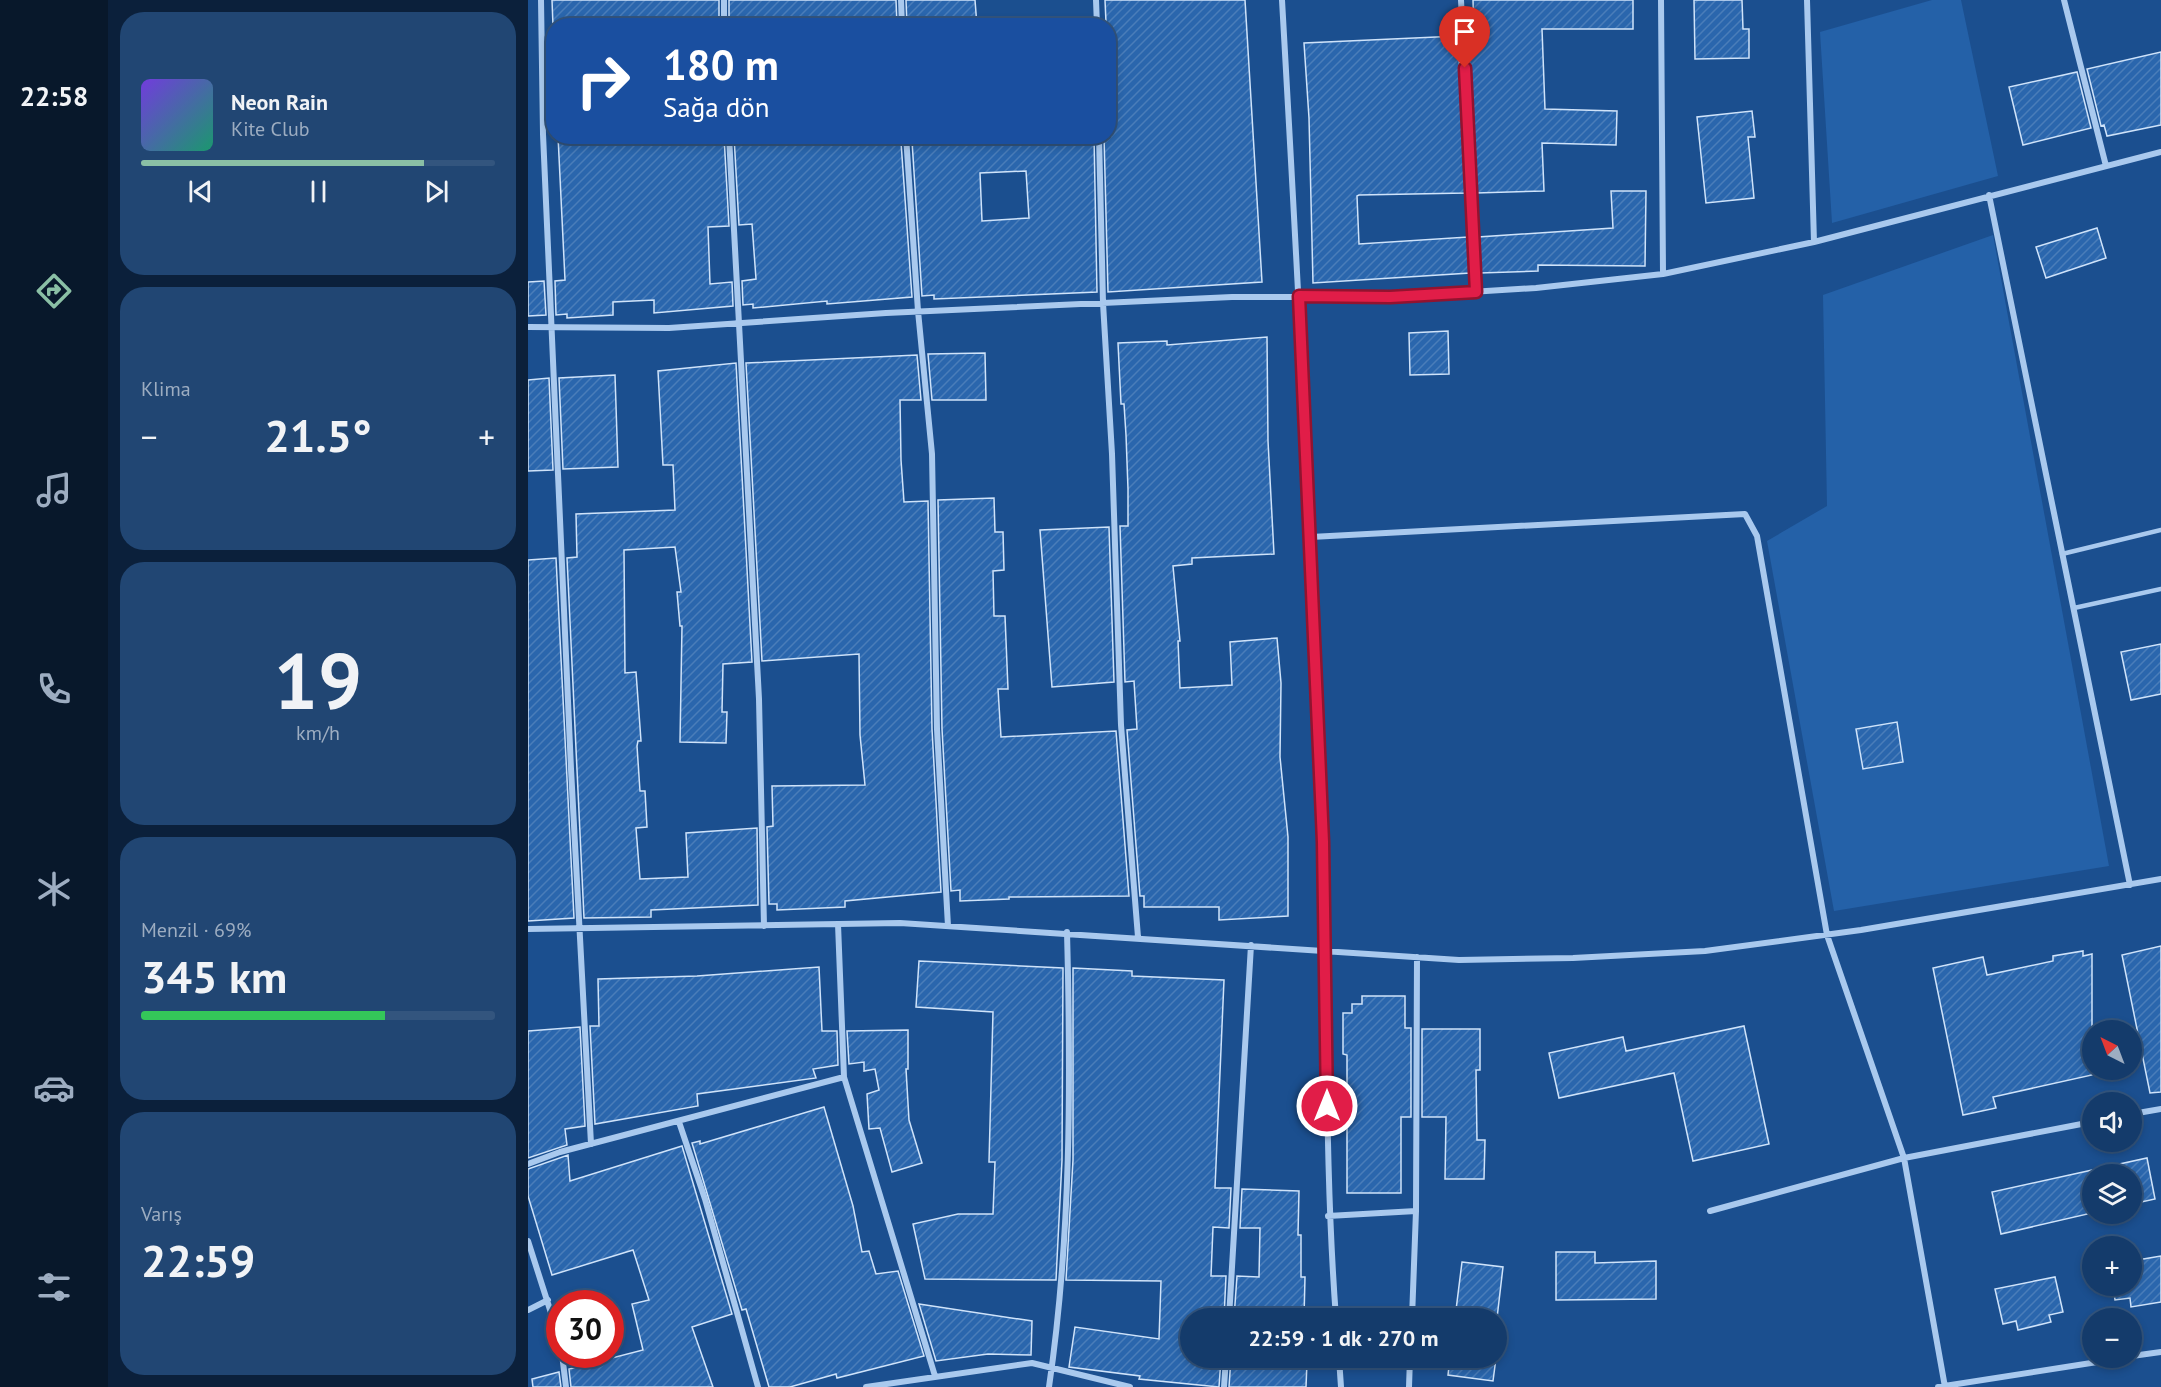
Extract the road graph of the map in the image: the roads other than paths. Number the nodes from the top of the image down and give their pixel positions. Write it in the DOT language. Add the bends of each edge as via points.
graph roads {
  1 [pos="541,0"];
  2 [pos="724,0"];
  3 [pos="901,0"];
  4 [pos="1096,0"];
  5 [pos="1282,0"];
  6 [pos="1461,0"];
  7 [pos="1661,0"];
  8 [pos="1807,0"];
  9 [pos="2064,0"];
  10 [pos="724,18"];
  11 [pos="902,18"];
  12 [pos="1097,18"];
  13 [pos="729,144"];
  14 [pos="907,144"];
  15 [pos="1099,144"];
  16 [pos="2161,152"];
  17 [pos="2106,166"];
  18 [pos="1989,195"];
  19 [pos="1814,242"];
  20 [pos="1663,274"];
  21 [pos="1476,292"];
  22 [pos="1299,296"];
  23 [pos="1102,303"];
  24 [pos="918,311"];
  25 [pos="740,323"];
  26 [pos="528,327"];
  27 [pos="552,327"];
  28 [pos="2161,530"];
  29 [pos="1311,537"];
  30 [pos="2062,554"];
  31 [pos="2161,589"];
  32 [pos="2074,608"];
  33 [pos="2161,879"];
  34 [pos="2130,885"];
  35 [pos="838,924"];
  36 [pos="764,926"];
  37 [pos="948,926"];
  38 [pos="528,928"];
  39 [pos="579,928"];
  40 [pos="1067,932"];
  41 [pos="1827,935"];
  42 [pos="1138,937"];
  43 [pos="1251,945"];
  44 [pos="1326,951"];
  45 [pos="1417,957"];
  46 [pos="844,1077"];
  47 [pos="2161,1108"];
  48 [pos="2142,1112"];
  49 [pos="679,1122"];
  50 [pos="2082,1124"];
  51 [pos="591,1144"];
  52 [pos="1904,1158"];
  53 [pos="528,1164"];
  54 [pos="1416,1211"];
  55 [pos="1710,1211"];
  56 [pos="1328,1216"];
  57 [pos="528,1241"];
  58 [pos="546,1294"];
  59 [pos="546,1301"];
  60 [pos="1229,1308"];
  61 [pos="1335,1308"];
  62 [pos="1412,1308"];
  63 [pos="528,1310"];
  64 [pos="2161,1352"];
  65 [pos="2142,1355"];
  66 [pos="2082,1365"];
  67 [pos="1052,1367"];
  68 [pos="563,1368"];
  69 [pos="1225,1368"];
  70 [pos="1340,1368"];
  71 [pos="1410,1368"];
  72 [pos="935,1376"];
  73 [pos="566,1387"];
  74 [pos="758,1387"];
  75 [pos="866,1387"];
  76 [pos="1049,1387"];
  77 [pos="1130,1387"];
  78 [pos="1224,1387"];
  79 [pos="1341,1387"];
  80 [pos="1409,1387"];
  81 [pos="1943,1387"];
  1 -- 27 [label="street"];
  2 -- 10 [label="street"];
  3 -- 11 [label="street"];
  4 -- 12 [label="street"];
  5 -- 22 [label="street"];
  6 -- 21 [label="street"];
  7 -- 20 [label="street"];
  8 -- 19 [label="street"];
  9 -- 17 [label="street"];
  13 -- 25 [label="street"];
  14 -- 24 [label="street"];
  15 -- 23 [label="street"];
  16 -- 17 [label="street"];
  17 -- 18 [label="street"];
  18 -- 19 [label="street"];
  18 -- 30 [label="street"];
  19 -- 20 [label="street"];
  20 -- 21 [label="street"];
  21 -- 22 [label="street" via="1390,297"];
  22 -- 23 [label="street"];
  22 -- 29 [label="street"];
  23 -- 24 [label="street"];
  23 -- 42 [label="street" via="1113,454 1121,725"];
  24 -- 25 [label="street"];
  24 -- 37 [label="street" via="932,454 937,729"];
  25 -- 27 [label="street" via="669,328"];
  25 -- 36 [label="street" via="759,699"];
  26 -- 27 [label="street"];
  27 -- 39 [label="street"];
  28 -- 30 [label="lane"];
  29 -- 41 [label="street" via="1745,514 1757,536"];
  29 -- 44 [label="street"];
  30 -- 32 [label="street"];
  31 -- 32 [label="lane"];
  32 -- 34 [label="street"];
  33 -- 34 [label="street"];
  34 -- 41 [label="street"];
  35 -- 36 [label="street"];
  35 -- 37 [label="street"];
  35 -- 46 [label="street"];
  36 -- 39 [label="street"];
  37 -- 40 [label="street"];
  38 -- 39 [label="street"];
  39 -- 51 [label="street"];
  40 -- 42 [label="street"];
  40 -- 67 [label="street" via="1070,1034 1065,1231"];
  41 -- 45 [label="street" via="1694,952 1459,960"];
  41 -- 52 [label="street"];
  42 -- 43 [label="street"];
  43 -- 44 [label="street"];
  43 -- 60 [label="street"];
  44 -- 45 [label="street"];
  44 -- 56 [label="street"];
  45 -- 54 [label="street"];
  46 -- 49 [label="street"];
  46 -- 72 [label="street"];
  47 -- 48 [label="street"];
  49 -- 51 [label="street"];
  49 -- 74 [label="street"];
  50 -- 52 [label="street"];
  51 -- 53 [label="street"];
  52 -- 55 [label="street"];
  52 -- 81 [label="street"];
  54 -- 56 [label="street"];
  54 -- 62 [label="street"];
  56 -- 61 [label="street"];
  57 -- 58 [label="street"];
  59 -- 63 [label="street"];
  64 -- 65 [label="street"];
  66 -- 81 [label="street"];
  67 -- 72 [label="street" via="1032,1364"];
  67 -- 76 [label="street"];
  67 -- 77 [label="street"];
  68 -- 73 [label="street"];
  69 -- 78 [label="street"];
  70 -- 79 [label="street"];
  71 -- 80 [label="street"];
  72 -- 75 [label="street"];
}
